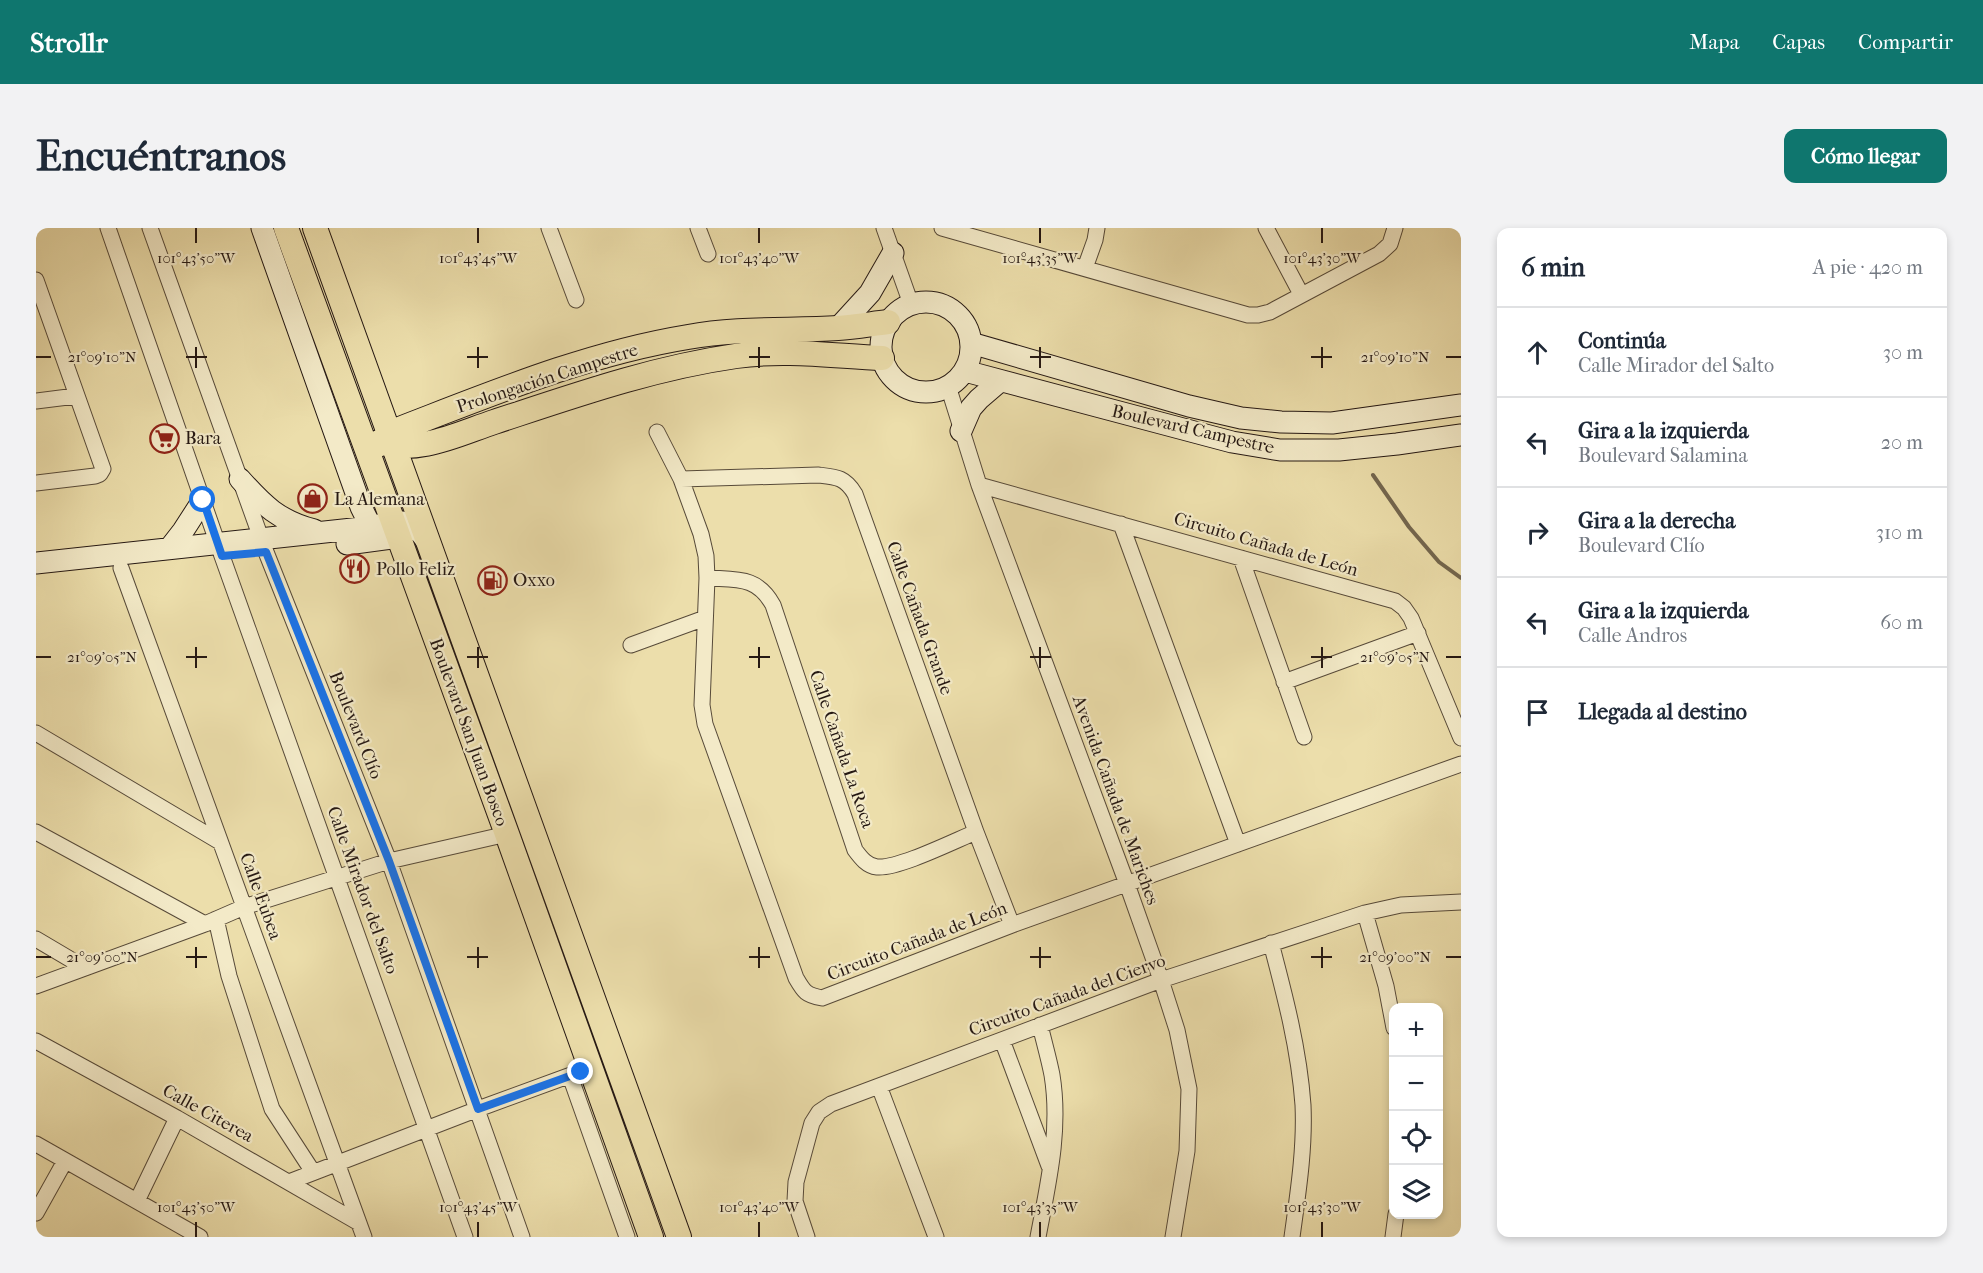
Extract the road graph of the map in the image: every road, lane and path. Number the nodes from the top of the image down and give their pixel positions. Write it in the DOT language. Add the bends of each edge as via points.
graph roads {
  1 [pos="108,228"];
  2 [pos="150,228"];
  3 [pos="262,228"];
  4 [pos="286,228"];
  5 [pos="315,228"];
  6 [pos="549,228"];
  7 [pos="698,228"];
  8 [pos="884,228"];
  9 [pos="942,228"];
  10 [pos="1000,228"];
  11 [pos="1097,228"];
  12 [pos="1266,228"];
  13 [pos="1395,228"];
  14 [pos="1006,245"];
  15 [pos="893,253"];
  16 [pos="708,254"];
  17 [pos="1085,268"];
  18 [pos="36,280"];
  19 [pos="1301,294"];
  20 [pos="576,300"];
  21 [pos="911,304"];
  22 [pos="43,319"];
  23 [pos="888,322"];
  24 [pos="838,328"];
  25 [pos="971,343"];
  26 [pos="882,358"];
  27 [pos="965,371"];
  28 [pos="370,381"];
  29 [pos="1000,381"];
  30 [pos="948,386"];
  31 [pos="344,388"];
  32 [pos="76,396"];
  33 [pos="36,401"];
  34 [pos="474,401"];
  35 [pos="378,404"];
  36 [pos="1461,405"];
  37 [pos="358,428"];
  38 [pos="961,431"];
  39 [pos="657,432"];
  40 [pos="1461,435"];
  41 [pos="444,438"];
  42 [pos="387,440"];
  43 [pos="373,469"];
  44 [pos="240,479"];
  45 [pos="681,479"];
  46 [pos="36,483"];
  47 [pos="979,485"];
  48 [pos="203,500"];
  49 [pos="400,522"];
  50 [pos="1121,524"];
  51 [pos="320,532"];
  52 [pos="264,545"];
  53 [pos="169,549"];
  54 [pos="220,550"];
  55 [pos="1240,558"];
  56 [pos="36,563"];
  57 [pos="121,567"];
  58 [pos="36,577"];
  59 [pos="707,578"];
  60 [pos="705,618"];
  61 [pos="1418,633"];
  62 [pos="631,645"];
  63 [pos="1284,682"];
  64 [pos="36,733"];
  65 [pos="1304,737"];
  66 [pos="1461,738"];
  67 [pos="1461,764"];
  68 [pos="36,832"];
  69 [pos="976,832"];
  70 [pos="507,834"];
  71 [pos="220,842"];
  72 [pos="1238,844"];
  73 [pos="389,861"];
  74 [pos="338,876"];
  75 [pos="1127,885"];
  76 [pos="1461,902"];
  77 [pos="244,907"];
  78 [pos="1365,913"];
  79 [pos="210,922"];
  80 [pos="1012,925"];
  81 [pos="36,939"];
  82 [pos="1271,943"];
  83 [pos="85,968"];
  84 [pos="1161,980"];
  85 [pos="36,986"];
  86 [pos="1389,1003"];
  87 [pos="1040,1025"];
  88 [pos="1002,1040"];
  89 [pos="36,1041"];
  90 [pos="580,1072"];
  91 [pos="879,1086"];
  92 [pos="478,1109"];
  93 [pos="177,1118"];
  94 [pos="427,1128"];
  95 [pos="36,1144"];
  96 [pos="65,1161"];
  97 [pos="336,1163"];
  98 [pos="1051,1171"];
  99 [pos="313,1172"];
  100 [pos="289,1182"];
  101 [pos="137,1201"];
  102 [pos="36,1213"];
  103 [pos="1395,1219"];
  104 [pos="362,1230"];
  105 [pos="200,1237"];
  106 [pos="465,1237"];
  107 [pos="522,1237"];
  108 [pos="627,1237"];
  109 [pos="651,1237"];
  110 [pos="679,1237"];
  111 [pos="807,1237"];
  112 [pos="936,1237"];
  113 [pos="1038,1237"];
  114 [pos="1173,1237"];
  115 [pos="1292,1237"];
  116 [pos="1392,1237"];
  1 -- 48 [label="street, Calle Mirador del Salto"];
  2 -- 44 [label="street, Boulevard Clío"];
  3 -- 49 [label="street" via="361,507"];
  4 -- 31 [label="main road, Boulevard San Juan Bosco"];
  5 -- 28 [label="main road, Boulevard San Juan Bosco"];
  6 -- 20 [label="street"];
  7 -- 16 [label="street"];
  8 -- 15 [label="street"];
  9 -- 14 [label="street"];
  10 -- 14 [label="street"];
  11 -- 17 [label="street"];
  12 -- 19 [label="street"];
  13 -- 19 [label="street" via="1390,244 1379,254"];
  14 -- 17 [label="street"];
  15 -- 21 [label="street"];
  15 -- 24 [label="street" via="870,293"];
  17 -- 19 [label="street" via="1248,315 1270,312"];
  18 -- 22 [label="street"];
  21 -- 23 [label="street"];
  21 -- 25 [label="street" via="928,301 944,305 967,327"];
  22 -- 32 [label="street"];
  23 -- 24 [label="main road, Prolongación Campestre"];
  23 -- 26 [label="street" via="881,340"];
  24 -- 34 [label="main road, Prolongación Campestre" via="730,332 677,339 599,356"];
  25 -- 27 [label="street"];
  25 -- 36 [label="street, Boulevard Campestre" via="1241,418 1332,423"];
  26 -- 30 [label="street" via="888,371 909,388 922,392"];
  26 -- 41 [label="main road, Prolongación Campestre" via="737,356 613,383"];
  27 -- 29 [label="street, Boulevard Campestre"];
  27 -- 30 [label="street"];
  28 -- 31 [label="main road" via="364,397 350,395"];
  28 -- 35 [label="main road, Boulevard San Juan Bosco"];
  29 -- 38 [label="street" via="971,408"];
  29 -- 40 [label="street, Boulevard Campestre" via="1232,442 1280,450 1339,450"];
  30 -- 38 [label="street, Avenida Cañada de Mariches"];
  31 -- 37 [label="main road, Boulevard San Juan Bosco"];
  32 -- 33 [label="street"];
  32 -- 46 [label="street" via="103,470 95,476"];
  34 -- 35 [label="street" via="457,401 405,416"];
  34 -- 42 [label="main road, Prolongación Campestre"];
  35 -- 42 [label="main road, Boulevard San Juan Bosco"];
  37 -- 42 [label="main road"];
  37 -- 43 [label="main road, Boulevard San Juan Bosco"];
  38 -- 47 [label="street, Avenida Cañada de Mariches"];
  39 -- 45 [label="street, Circuito Cañada de León"];
  41 -- 42 [label="main road, Prolongación Campestre" via="416,446"];
  41 -- 49 [label="main road" via="419,460"];
  42 -- 43 [label="main road" via="376,451"];
  42 -- 49 [label="main road, Boulevard San Juan Bosco"];
  43 -- 49 [label="main road, Boulevard San Juan Bosco"];
  44 -- 51 [label="street" via="281,518"];
  44 -- 52 [label="street, Boulevard Clío"];
  45 -- 59 [label="street, Circuito Cañada de León" via="701,534"];
  45 -- 69 [label="street, Calle Cañada Grande" via="818,475 848,482"];
  47 -- 50 [label="street, Circuito Cañada de León"];
  47 -- 75 [label="street, Avenida Cañada de Mariches"];
  48 -- 53 [label="street"];
  48 -- 54 [label="street, Calle Mirador del Salto"];
  49 -- 51 [label="street"];
  49 -- 52 [label="street"];
  49 -- 70 [label="main road, Boulevard San Juan Bosco"];
  49 -- 110 [label="main road, Boulevard San Juan Bosco" via="406,537 428,544"];
  50 -- 55 [label="street, Circuito Cañada de León"];
  50 -- 72 [label="street"];
  51 -- 52 [label="street"];
  52 -- 54 [label="street"];
  52 -- 73 [label="street, Boulevard Clío"];
  53 -- 54 [label="street"];
  53 -- 56 [label="street"];
  54 -- 57 [label="street"];
  54 -- 74 [label="street, Calle Mirador del Salto"];
  55 -- 61 [label="street, Circuito Cañada de León" via="1395,601 1404,608"];
  55 -- 63 [label="street"];
  57 -- 58 [label="street"];
  57 -- 71 [label="street, Calle Eubea"];
  59 -- 60 [label="street, Circuito Cañada de León"];
  59 -- 69 [label="street, Calle Cañada La Roca" via="755,584 773,605 862,861 875,867 892,866"];
  60 -- 62 [label="street"];
  60 -- 80 [label="street, Circuito Cañada de León" via="705,724 804,991 822,999"];
  61 -- 63 [label="street"];
  61 -- 66 [label="street, Circuito Cañada de León"];
  63 -- 65 [label="street"];
  64 -- 71 [label="street"];
  67 -- 72 [label="street, Circuito Cañada de León"];
  68 -- 79 [label="street"];
  69 -- 80 [label="street, Calle Cañada Grande"];
  70 -- 73 [label="street"];
  70 -- 90 [label="main road, Boulevard San Juan Bosco"];
  71 -- 77 [label="street, Calle Eubea"];
  72 -- 75 [label="street, Circuito Cañada de León"];
  73 -- 74 [label="street"];
  73 -- 92 [label="street, Boulevard Clío"];
  74 -- 77 [label="street"];
  74 -- 94 [label="street, Calle Mirador del Salto"];
  75 -- 80 [label="street, Circuito Cañada de León"];
  75 -- 84 [label="street, Avenida Cañada de Mariches"];
  76 -- 78 [label="street, Circuito Cañada del Ciervo" via="1401,905"];
  77 -- 79 [label="street"];
  77 -- 97 [label="street, Calle Eubea"];
  78 -- 82 [label="street, Circuito Cañada del Ciervo"];
  78 -- 86 [label="street"];
  79 -- 83 [label="street"];
  79 -- 99 [label="street" via="272,1109"];
  81 -- 83 [label="street"];
  82 -- 84 [label="street, Circuito Cañada del Ciervo"];
  82 -- 115 [label="street" via="1295,1040 1303,1106 1301,1172"];
  83 -- 85 [label="street"];
  84 -- 87 [label="street, Circuito Cañada del Ciervo"];
  84 -- 114 [label="street, Avenida Cañada de Mariches" via="1177,1030 1189,1089 1187,1151"];
  87 -- 88 [label="street, Circuito Cañada del Ciervo"];
  87 -- 98 [label="street" via="1052,1075 1055,1124"];
  88 -- 91 [label="street, Circuito Cañada del Ciervo"];
  88 -- 98 [label="street"];
  89 -- 93 [label="street, Calle Citerea"];
  90 -- 92 [label="street"];
  90 -- 108 [label="street"];
  90 -- 109 [label="main road, Boulevard San Juan Bosco"];
  91 -- 111 [label="street, Circuito Cañada del Ciervo" via="831,1104 819,1112 813,1123 796,1182 795,1201"];
  91 -- 112 [label="street"];
  92 -- 94 [label="street"];
  92 -- 107 [label="street, Boulevard Clío"];
  93 -- 100 [label="street, Calle Citerea"];
  93 -- 101 [label="street"];
  94 -- 97 [label="street"];
  94 -- 106 [label="street, Calle Mirador del Salto"];
  95 -- 96 [label="street"];
  96 -- 101 [label="street"];
  96 -- 102 [label="street"];
  97 -- 99 [label="street"];
  97 -- 104 [label="street, Calle Eubea"];
  98 -- 113 [label="street"];
  99 -- 100 [label="street"];
  100 -- 104 [label="street, Calle Citerea"];
  101 -- 105 [label="street"];
  103 -- 116 [label="street"];
}
